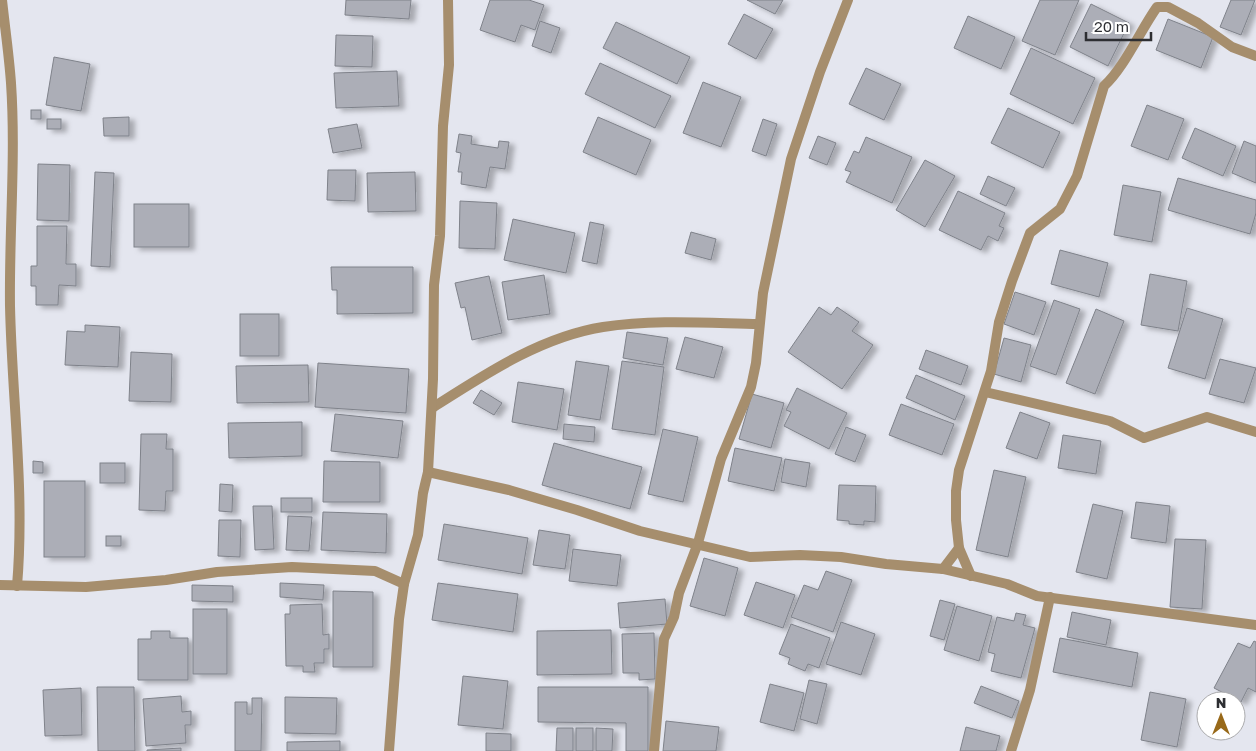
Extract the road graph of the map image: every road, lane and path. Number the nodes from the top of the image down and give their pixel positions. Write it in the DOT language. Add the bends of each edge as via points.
graph roads {
  1 [pos="2,0"];
  2 [pos="448,0"];
  3 [pos="848,0"];
  4 [pos="1256,56"];
  5 [pos="759,324"];
  6 [pos="985,392"];
  7 [pos="432,408"];
  8 [pos="1256,432"];
  9 [pos="428,472"];
  10 [pos="698,543"];
  11 [pos="958,548"];
  12 [pos="943,569"];
  13 [pos="971,576"];
  14 [pos="404,584"];
  15 [pos="0,585"];
  16 [pos="17,586"];
  17 [pos="1050,597"];
  18 [pos="1256,625"];
  19 [pos="389,751"];
  20 [pos="654,751"];
  21 [pos="1011,751"];
  1 -- 16 [label="street" via="11,84 10,306 19,480"];
  2 -- 7 [label="street" via="450,65 443,126 440,236 434,285"];
  3 -- 5 [label="street" via="791,159 762,293"];
  4 -- 6 [label="street" via="1232,47 1168,7 1157,7 1113,78 1104,86 1077,176 1060,209 1030,233 999,322"];
  5 -- 7 [label="street" via="660,322 594,329 516,357"];
  5 -- 10 [label="street" via="752,387 722,459"];
  6 -- 8 [label="street" via="1110,421 1144,438 1207,417"];
  6 -- 11 [label="street" via="959,470 956,491"];
  7 -- 9 [label="street"];
  9 -- 10 [label="street" via="509,490 640,531"];
  9 -- 14 [label="street" via="418,535"];
  10 -- 12 [label="street" via="750,556 841,556"];
  10 -- 20 [label="street" via="664,639"];
  11 -- 12 [label="street"];
  11 -- 13 [label="street"];
  12 -- 13 [label="street"];
  13 -- 17 [label="street"];
  14 -- 16 [label="street" via="375,571 292,567 86,587"];
  14 -- 19 [label="street"];
  15 -- 16 [label="street"];
  17 -- 18 [label="street"];
  17 -- 21 [label="street" via="1030,690"];
}
